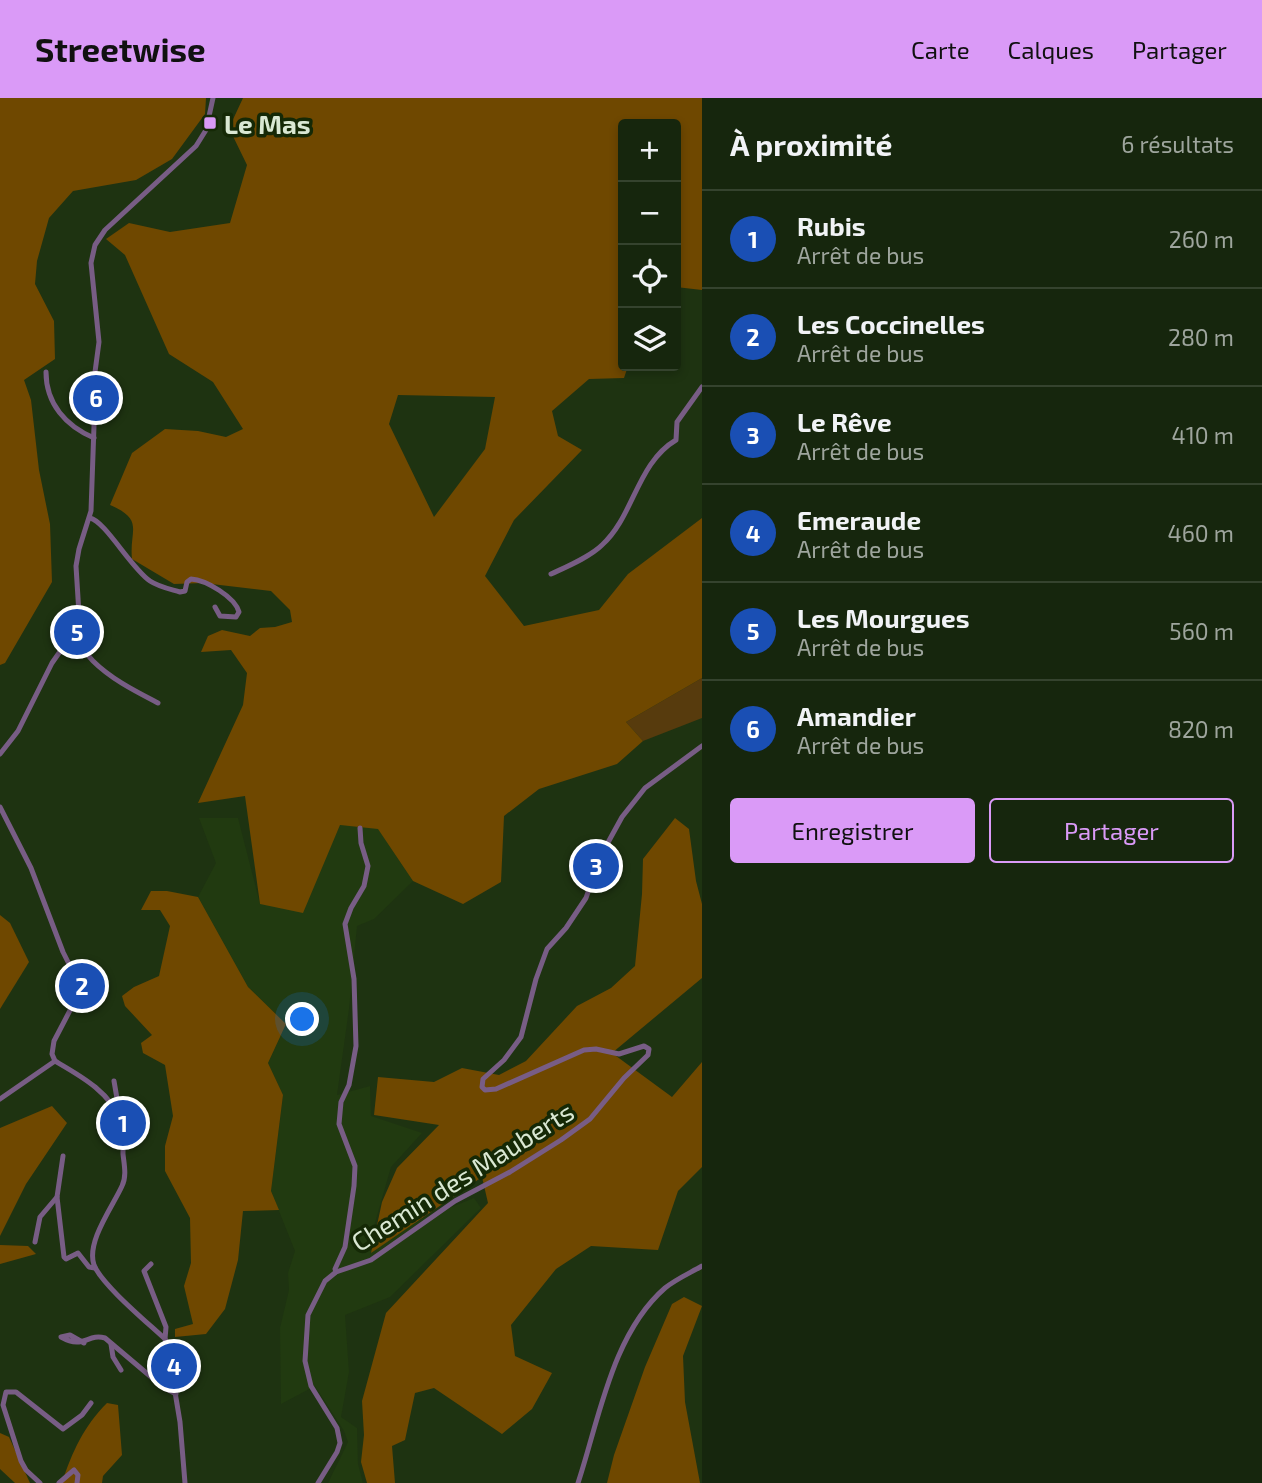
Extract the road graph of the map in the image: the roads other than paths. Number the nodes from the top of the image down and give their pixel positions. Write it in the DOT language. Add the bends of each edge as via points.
graph roads {
  1 [pos="214,98"];
  2 [pos="46,372"];
  3 [pos="702,387"];
  4 [pos="94,438"];
  5 [pos="90,518"];
  6 [pos="551,575"];
  7 [pos="215,607"];
  8 [pos="99,635"];
  9 [pos="70,638"];
  10 [pos="158,703"];
  11 [pos="702,746"];
  12 [pos="0,754"];
  13 [pos="0,807"];
  14 [pos="360,828"];
  15 [pos="55,1061"];
  16 [pos="114,1081"];
  17 [pos="0,1100"];
  18 [pos="120,1119"];
  19 [pos="63,1156"];
  20 [pos="57,1197"];
  21 [pos="35,1242"];
  22 [pos="150,1264"];
  23 [pos="702,1266"];
  24 [pos="95,1268"];
  25 [pos="336,1272"];
  26 [pos="165,1339"];
  27 [pos="84,1343"];
  28 [pos="111,1344"];
  29 [pos="121,1370"];
  30 [pos="176,1394"];
  31 [pos="91,1403"];
  32 [pos="40,1483"];
  33 [pos="59,1483"];
  34 [pos="77,1483"];
  35 [pos="185,1483"];
  36 [pos="318,1483"];
  37 [pos="578,1483"];
  1 -- 4 [label="street" via="208,124 196,146 105,230 95,245 91,271 99,342 93,387"];
  2 -- 4 [label="street" via="52,405 71,426"];
  3 -- 6 [label="street" via="677,422 676,440 657,454 614,531 601,546"];
  4 -- 5 [label="street"];
  5 -- 7 [label="street" via="103,525 148,580 180,592 191,579 199,580 234,602 239,612 225,618"];
  5 -- 9 [label="street" via="77,558 79,614"];
  8 -- 9 [label="street" via="88,642"];
  9 -- 10 [label="street" via="107,673"];
  9 -- 12 [label="street" via="52,663 18,731"];
  11 -- 25 [label="street, Chemin des Mauberts" via="645,788 622,817 600,857 586,898 547,950 521,1037 483,1079 482,1087 496,1089 584,1050 618,1055 644,1046 648,1055 590,1119 561,1140 455,1201 371,1259"];
  13 -- 15 [label="street" via="32,868 80,986 54,1041"];
  14 -- 25 [label="street" via="368,866 364,886 345,925 355,979 356,1046 339,1124 355,1166 354,1186 345,1247"];
  15 -- 17 [label="street"];
  15 -- 18 [label="street" via="98,1090"];
  16 -- 18 [label="street"];
  18 -- 24 [label="street" via="125,1180 95,1244"];
  19 -- 20 [label="street"];
  20 -- 21 [label="street" via="40,1217"];
  20 -- 24 [label="street" via="64,1257 78,1254"];
  22 -- 26 [label="street" via="144,1271 166,1327"];
  23 -- 37 [label="street" via="666,1287 631,1330 597,1415"];
  24 -- 26 [label="street"];
  25 -- 36 [label="street" via="315,1297 307,1323 307,1378 340,1438"];
  26 -- 30 [label="street"];
  27 -- 28 [label="street" via="101,1336"];
  28 -- 29 [label="street"];
  28 -- 30 [label="street"];
  30 -- 35 [label="street"];
  31 -- 32 [label="street" via="63,1429 16,1392 6,1392 3,1405 21,1461"];
  33 -- 34 [label="street" via="74,1470"];
}
